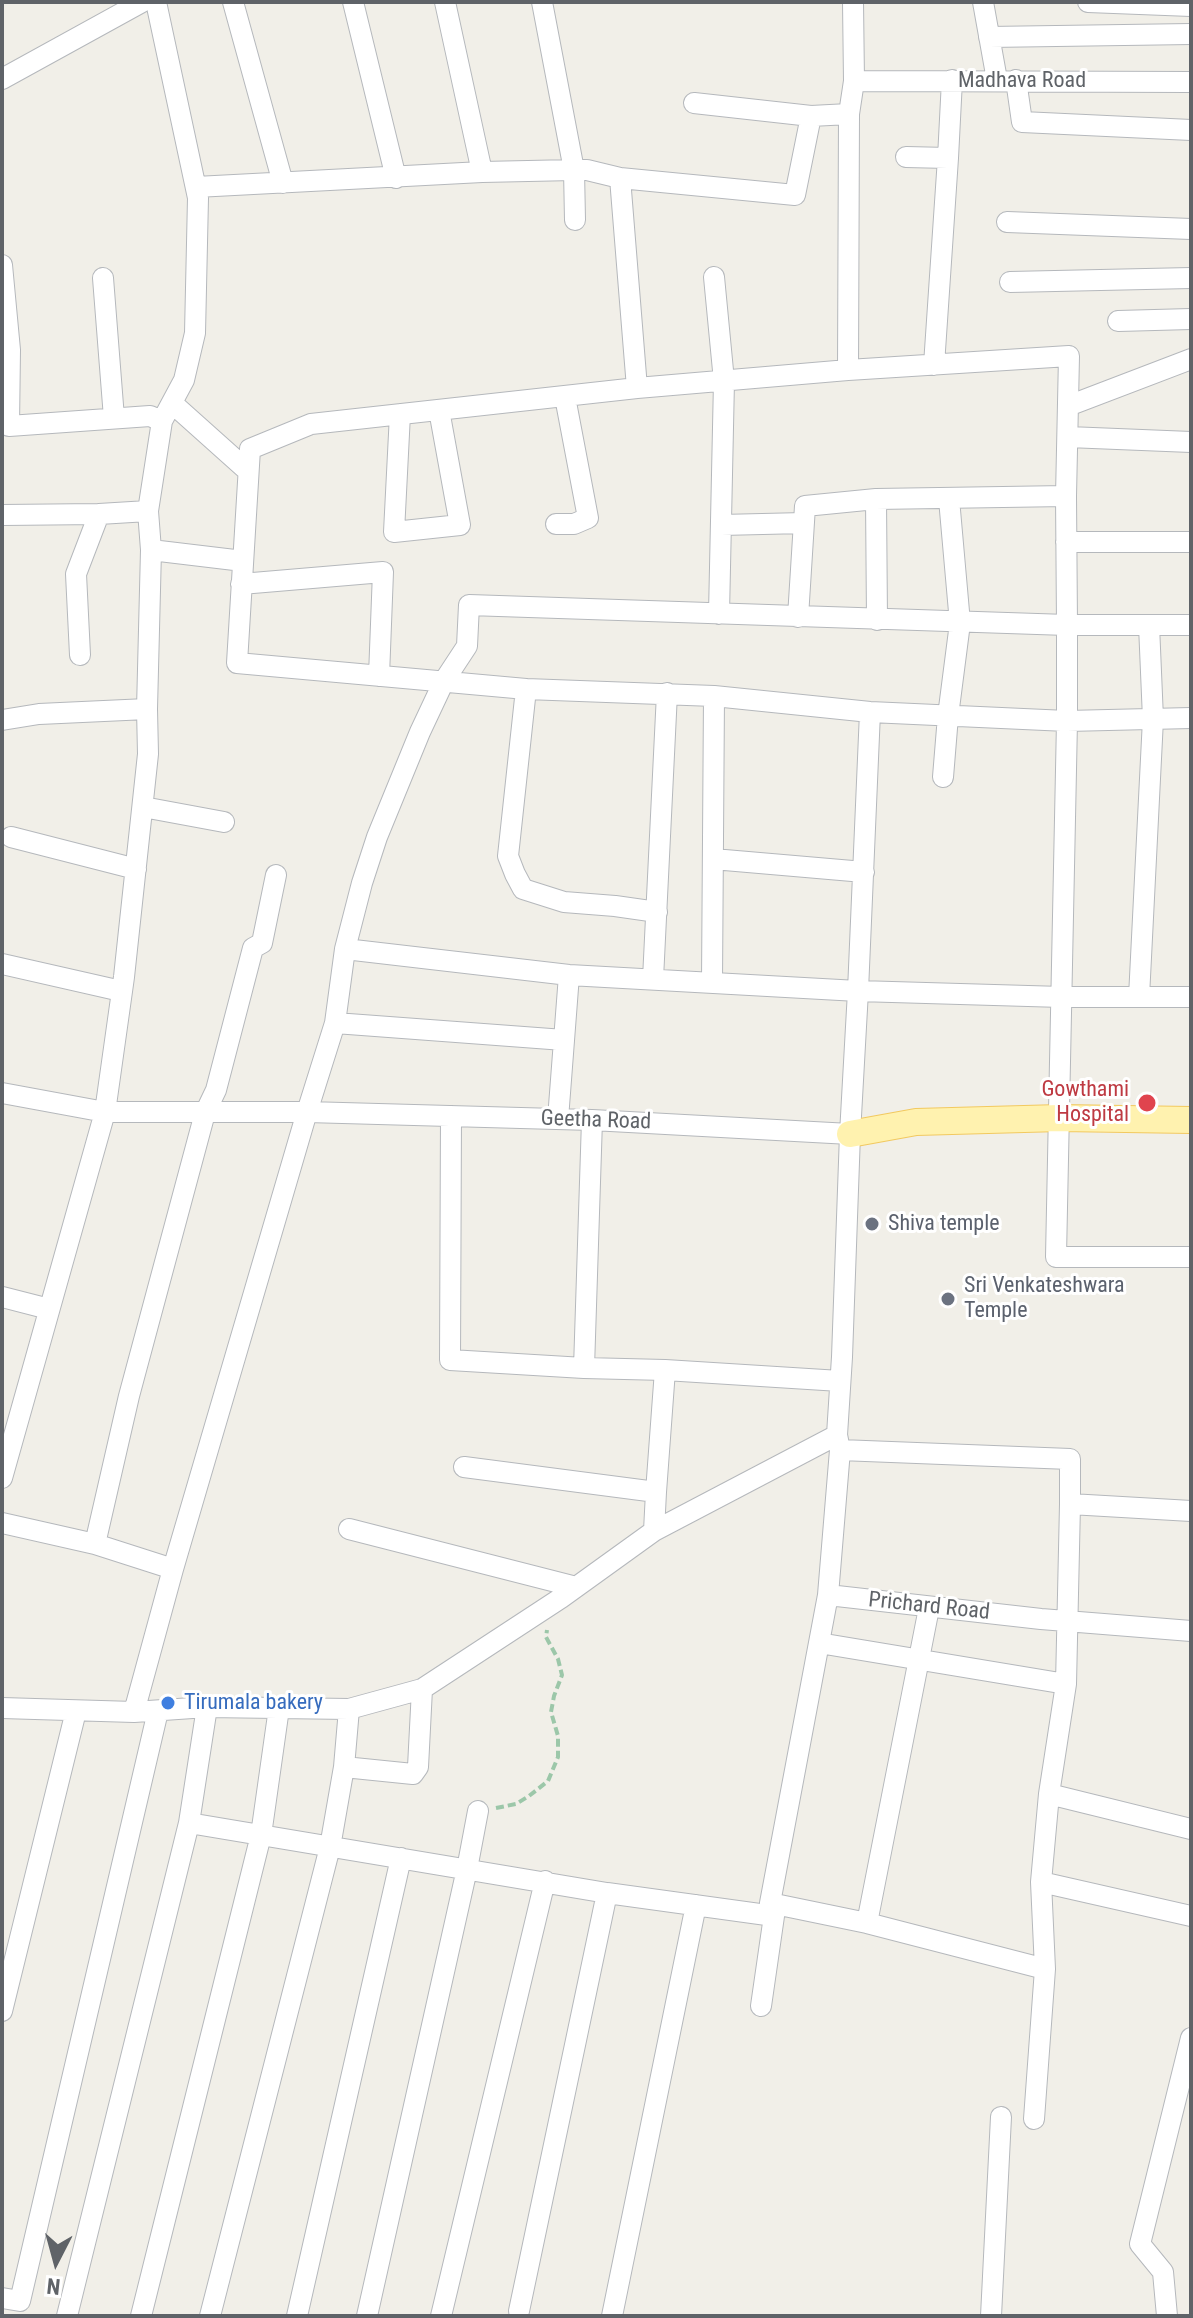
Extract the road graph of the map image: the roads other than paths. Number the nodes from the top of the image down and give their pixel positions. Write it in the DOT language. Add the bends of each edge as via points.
graph roads {
  1 [pos="142,2"];
  2 [pos="156,2"];
  3 [pos="233,2"];
  4 [pos="353,2"];
  5 [pos="445,2"];
  6 [pos="542,2"];
  7 [pos="853,2"];
  8 [pos="983,2"];
  9 [pos="1088,2"];
  10 [pos="1191,6"];
  11 [pos="1191,34"];
  12 [pos="989,37"];
  13 [pos="2,79"];
  14 [pos="952,80"];
  15 [pos="1006,80"];
  16 [pos="854,81"];
  17 [pos="1191,82"];
  18 [pos="694,103"];
  19 [pos="849,114"];
  20 [pos="811,116"];
  21 [pos="1191,130"];
  22 [pos="906,157"];
  23 [pos="948,158"];
  24 [pos="574,170"];
  25 [pos="482,172"];
  26 [pos="396,178"];
  27 [pos="620,178"];
  28 [pos="283,183"];
  29 [pos="196,187"];
  30 [pos="575,220"];
  31 [pos="1007,222"];
  32 [pos="1191,229"];
  33 [pos="2,265"];
  34 [pos="714,277"];
  35 [pos="103,278"];
  36 [pos="1191,278"];
  37 [pos="1010,282"];
  38 [pos="1191,319"];
  39 [pos="1118,321"];
  40 [pos="1191,359"];
  41 [pos="934,365"];
  42 [pos="848,370"];
  43 [pos="724,381"];
  44 [pos="637,388"];
  45 [pos="565,397"];
  46 [pos="1068,406"];
  47 [pos="439,410"];
  48 [pos="167,412"];
  49 [pos="400,414"];
  50 [pos="114,418"];
  51 [pos="5,427"];
  52 [pos="1068,437"];
  53 [pos="1191,442"];
  54 [pos="248,471"];
  55 [pos="1066,496"];
  56 [pos="876,499"];
  57 [pos="949,499"];
  58 [pos="148,511"];
  59 [pos="99,514"];
  60 [pos="2,515"];
  61 [pos="804,523"];
  62 [pos="556,524"];
  63 [pos="721,525"];
  64 [pos="1066,542"];
  65 [pos="1191,542"];
  66 [pos="151,550"];
  67 [pos="243,561"];
  68 [pos="241,584"];
  69 [pos="719,614"];
  70 [pos="798,617"];
  71 [pos="877,620"];
  72 [pos="960,623"];
  73 [pos="1067,625"];
  74 [pos="1149,625"];
  75 [pos="1191,625"];
  76 [pos="80,655"];
  77 [pos="379,676"];
  78 [pos="444,681"];
  79 [pos="526,689"];
  80 [pos="667,693"];
  81 [pos="714,696"];
  82 [pos="147,709"];
  83 [pos="870,712"];
  84 [pos="948,716"];
  85 [pos="1191,718"];
  86 [pos="1153,719"];
  87 [pos="2,720"];
  88 [pos="1067,721"];
  89 [pos="943,777"];
  90 [pos="143,807"];
  91 [pos="224,822"];
  92 [pos="11,837"];
  93 [pos="713,859"];
  94 [pos="136,869"];
  95 [pos="864,872"];
  96 [pos="276,875"];
  97 [pos="657,912"];
  98 [pos="345,949"];
  99 [pos="2,964"];
  100 [pos="569,975"];
  101 [pos="653,979"];
  102 [pos="712,981"];
  103 [pos="121,991"];
  104 [pos="858,991"];
  105 [pos="1062,997"];
  106 [pos="1139,997"];
  107 [pos="1191,997"];
  108 [pos="335,1023"];
  109 [pos="564,1040"];
  110 [pos="2,1093"];
  111 [pos="105,1112"];
  112 [pos="307,1112"];
  113 [pos="205,1113"];
  114 [pos="451,1116"];
  115 [pos="1060,1118"];
  116 [pos="558,1119"];
  117 [pos="592,1120"];
  118 [pos="1191,1120"];
  119 [pos="850,1134"];
  120 [pos="1191,1257"];
  121 [pos="2,1297"];
  122 [pos="49,1309"];
  123 [pos="584,1368"];
  124 [pos="665,1370"];
  125 [pos="840,1381"];
  126 [pos="838,1443"];
  127 [pos="6,1444"];
  128 [pos="464,1467"];
  129 [pos="2,1478"];
  130 [pos="656,1492"];
  131 [pos="1070,1504"];
  132 [pos="1191,1511"];
  133 [pos="2,1523"];
  134 [pos="349,1529"];
  135 [pos="654,1531"];
  136 [pos="95,1544"];
  137 [pos="173,1569"];
  138 [pos="576,1587"];
  139 [pos="828,1595"];
  140 [pos="929,1608"];
  141 [pos="1068,1621"];
  142 [pos="1191,1631"];
  143 [pos="819,1643"];
  144 [pos="919,1659"];
  145 [pos="1066,1684"];
  146 [pos="422,1689"];
  147 [pos="207,1707"];
  148 [pos="2,1708"];
  149 [pos="279,1708"];
  150 [pos="349,1709"];
  151 [pos="76,1711"];
  152 [pos="158,1711"];
  153 [pos="134,1712"];
  154 [pos="344,1767"];
  155 [pos="1049,1794"];
  156 [pos="478,1811"];
  157 [pos="189,1823"];
  158 [pos="1191,1829"];
  159 [pos="261,1835"];
  160 [pos="330,1847"];
  161 [pos="401,1858"];
  162 [pos="467,1869"];
  163 [pos="545,1881"];
  164 [pos="1041,1882"];
  165 [pos="607,1893"];
  166 [pos="696,1905"];
  167 [pos="772,1910"];
  168 [pos="1191,1916"];
  169 [pos="867,1923"];
  170 [pos="1045,1969"];
  171 [pos="761,2006"];
  172 [pos="2,2011"];
  173 [pos="1191,2038"];
  174 [pos="1001,2117"];
  175 [pos="1034,2119"];
  176 [pos="2,2298"];
  177 [pos="519,2311"];
  178 [pos="67,2316"];
  179 [pos="141,2316"];
  180 [pos="210,2316"];
  181 [pos="297,2316"];
  182 [pos="367,2316"];
  183 [pos="441,2316"];
  184 [pos="612,2316"];
  185 [pos="991,2316"];
  186 [pos="1167,2316"];
  1 -- 13 [label="street"];
  2 -- 29 [label="street"];
  3 -- 28 [label="street"];
  4 -- 26 [label="street"];
  5 -- 25 [label="street"];
  6 -- 24 [label="street"];
  7 -- 16 [label="street"];
  8 -- 12 [label="street"];
  9 -- 10 [label="street"];
  11 -- 12 [label="street"];
  12 -- 15 [label="street"];
  14 -- 15 [label="street, Madhava Road"];
  14 -- 16 [label="street, Madhava Road"];
  14 -- 23 [label="street"];
  15 -- 17 [label="street, Madhava Road"];
  15 -- 21 [label="street" via="1022,122"];
  16 -- 19 [label="street"];
  18 -- 20 [label="street"];
  19 -- 20 [label="street"];
  19 -- 42 [label="street"];
  20 -- 27 [label="street" via="795,195"];
  22 -- 23 [label="street"];
  23 -- 41 [label="street"];
  24 -- 25 [label="street"];
  24 -- 27 [label="street"];
  24 -- 30 [label="street"];
  25 -- 26 [label="street"];
  26 -- 28 [label="street"];
  27 -- 44 [label="street"];
  28 -- 29 [label="street"];
  29 -- 48 [label="street" via="195,333 184,380"];
  31 -- 32 [label="street"];
  33 -- 51 [label="street" via="10,350"];
  34 -- 43 [label="street"];
  35 -- 50 [label="street"];
  36 -- 37 [label="street"];
  38 -- 39 [label="street"];
  40 -- 46 [label="street"];
  41 -- 42 [label="street"];
  41 -- 46 [label="street" via="1069,356"];
  42 -- 43 [label="street"];
  43 -- 44 [label="street"];
  43 -- 63 [label="street"];
  44 -- 45 [label="street"];
  45 -- 47 [label="street"];
  45 -- 62 [label="street" via="588,518"];
  46 -- 52 [label="street"];
  47 -- 49 [label="street"];
  47 -- 49 [label="street" via="460,525 394,532"];
  48 -- 50 [label="street"];
  48 -- 54 [label="street"];
  48 -- 58 [label="street"];
  49 -- 54 [label="street" via="311,424 250,449"];
  50 -- 51 [label="street"];
  52 -- 53 [label="street"];
  52 -- 55 [label="street"];
  54 -- 67 [label="street"];
  55 -- 57 [label="street"];
  55 -- 64 [label="street"];
  56 -- 57 [label="street"];
  56 -- 61 [label="street" via="805,506"];
  56 -- 71 [label="street"];
  57 -- 72 [label="street"];
  58 -- 59 [label="street"];
  58 -- 66 [label="street"];
  59 -- 60 [label="street"];
  59 -- 76 [label="street" via="76,574"];
  61 -- 63 [label="street"];
  61 -- 70 [label="street"];
  63 -- 69 [label="street"];
  64 -- 65 [label="street"];
  64 -- 73 [label="street"];
  66 -- 67 [label="street"];
  66 -- 82 [label="street"];
  67 -- 68 [label="street"];
  68 -- 77 [label="street" via="237,663"];
  68 -- 77 [label="street" via="383,572"];
  69 -- 70 [label="street"];
  69 -- 78 [label="street" via="469,605 467,646"];
  70 -- 71 [label="street"];
  71 -- 72 [label="street"];
  72 -- 73 [label="street"];
  72 -- 84 [label="street"];
  73 -- 74 [label="street"];
  73 -- 88 [label="street"];
  74 -- 75 [label="street"];
  74 -- 86 [label="street"];
  77 -- 78 [label="street"];
  78 -- 79 [label="street"];
  78 -- 98 [label="street" via="377,837"];
  79 -- 80 [label="street"];
  79 -- 97 [label="street" via="508,856 523,889 564,902"];
  80 -- 81 [label="street"];
  80 -- 97 [label="street"];
  81 -- 83 [label="street"];
  81 -- 93 [label="street"];
  82 -- 87 [label="street"];
  82 -- 90 [label="street"];
  83 -- 84 [label="street"];
  83 -- 95 [label="street"];
  84 -- 88 [label="street"];
  84 -- 89 [label="street"];
  85 -- 86 [label="street"];
  86 -- 88 [label="street"];
  86 -- 106 [label="street"];
  88 -- 105 [label="street"];
  90 -- 91 [label="street"];
  90 -- 94 [label="street"];
  92 -- 94 [label="street"];
  93 -- 95 [label="street"];
  93 -- 102 [label="street"];
  94 -- 103 [label="street"];
  95 -- 104 [label="street"];
  96 -- 113 [label="street" via="262,943 253,948 216,1090"];
  97 -- 101 [label="street"];
  98 -- 100 [label="street"];
  98 -- 108 [label="street"];
  99 -- 103 [label="street"];
  100 -- 101 [label="street"];
  100 -- 109 [label="street"];
  101 -- 102 [label="street"];
  102 -- 104 [label="street"];
  103 -- 111 [label="street"];
  104 -- 105 [label="street"];
  104 -- 119 [label="street"];
  105 -- 106 [label="street"];
  105 -- 115 [label="street"];
  106 -- 107 [label="street"];
  108 -- 109 [label="street"];
  108 -- 112 [label="street"];
  109 -- 116 [label="street"];
  110 -- 111 [label="street, Geetha Road"];
  111 -- 113 [label="street, Geetha Road"];
  111 -- 122 [label="street"];
  112 -- 113 [label="street, Geetha Road"];
  112 -- 114 [label="street, Geetha Road"];
  112 -- 137 [label="street"];
  113 -- 136 [label="street"];
  114 -- 116 [label="street, Geetha Road"];
  114 -- 123 [label="street" via="450,1360"];
  115 -- 118 [label="main road, Geetha Road"];
  115 -- 119 [label="main road, Geetha Road" via="916,1122"];
  115 -- 120 [label="street" via="1056,1257"];
  116 -- 117 [label="street, Geetha Road"];
  117 -- 119 [label="street, Geetha Road"];
  117 -- 123 [label="street"];
  119 -- 125 [label="street"];
  121 -- 122 [label="street"];
  122 -- 127 [label="street"];
  123 -- 124 [label="street"];
  124 -- 125 [label="street"];
  124 -- 130 [label="street"];
  125 -- 126 [label="street"];
  126 -- 131 [label="street" via="1070,1459"];
  126 -- 135 [label="street"];
  126 -- 139 [label="street"];
  127 -- 129 [label="street"];
  128 -- 130 [label="street"];
  130 -- 135 [label="street"];
  131 -- 132 [label="street"];
  131 -- 141 [label="street"];
  133 -- 136 [label="street"];
  134 -- 138 [label="street"];
  135 -- 138 [label="street"];
  136 -- 137 [label="street"];
  137 -- 153 [label="street"];
  138 -- 146 [label="street"];
  139 -- 140 [label="street, Prichard Road"];
  139 -- 143 [label="street"];
  140 -- 141 [label="street, Prichard Road"];
  140 -- 144 [label="street"];
  141 -- 142 [label="street, Prichard Road"];
  141 -- 145 [label="street"];
  143 -- 144 [label="street"];
  143 -- 167 [label="street"];
  144 -- 145 [label="street"];
  144 -- 169 [label="street"];
  145 -- 155 [label="street"];
  146 -- 150 [label="street"];
  146 -- 154 [label="street" via="418,1767 413,1774"];
  147 -- 149 [label="street"];
  147 -- 152 [label="street"];
  147 -- 157 [label="street"];
  148 -- 151 [label="street"];
  149 -- 150 [label="street"];
  149 -- 159 [label="street"];
  150 -- 154 [label="street"];
  151 -- 153 [label="street"];
  151 -- 172 [label="street"];
  152 -- 153 [label="street"];
  152 -- 176 [label="street" via="20,2301"];
  154 -- 160 [label="street"];
  155 -- 158 [label="street"];
  155 -- 164 [label="street"];
  156 -- 162 [label="street"];
  157 -- 159 [label="street"];
  157 -- 178 [label="street"];
  159 -- 160 [label="street"];
  159 -- 179 [label="street"];
  160 -- 161 [label="street"];
  160 -- 180 [label="street"];
  161 -- 162 [label="street"];
  161 -- 181 [label="street"];
  162 -- 163 [label="street"];
  162 -- 182 [label="street"];
  163 -- 165 [label="street"];
  163 -- 183 [label="street"];
  164 -- 168 [label="street"];
  164 -- 170 [label="street"];
  165 -- 166 [label="street"];
  165 -- 177 [label="street"];
  166 -- 167 [label="street"];
  166 -- 184 [label="street"];
  167 -- 169 [label="street"];
  167 -- 171 [label="street"];
  169 -- 170 [label="street"];
  170 -- 175 [label="street"];
  173 -- 186 [label="street" via="1140,2244 1163,2272"];
  174 -- 185 [label="street"];
}
